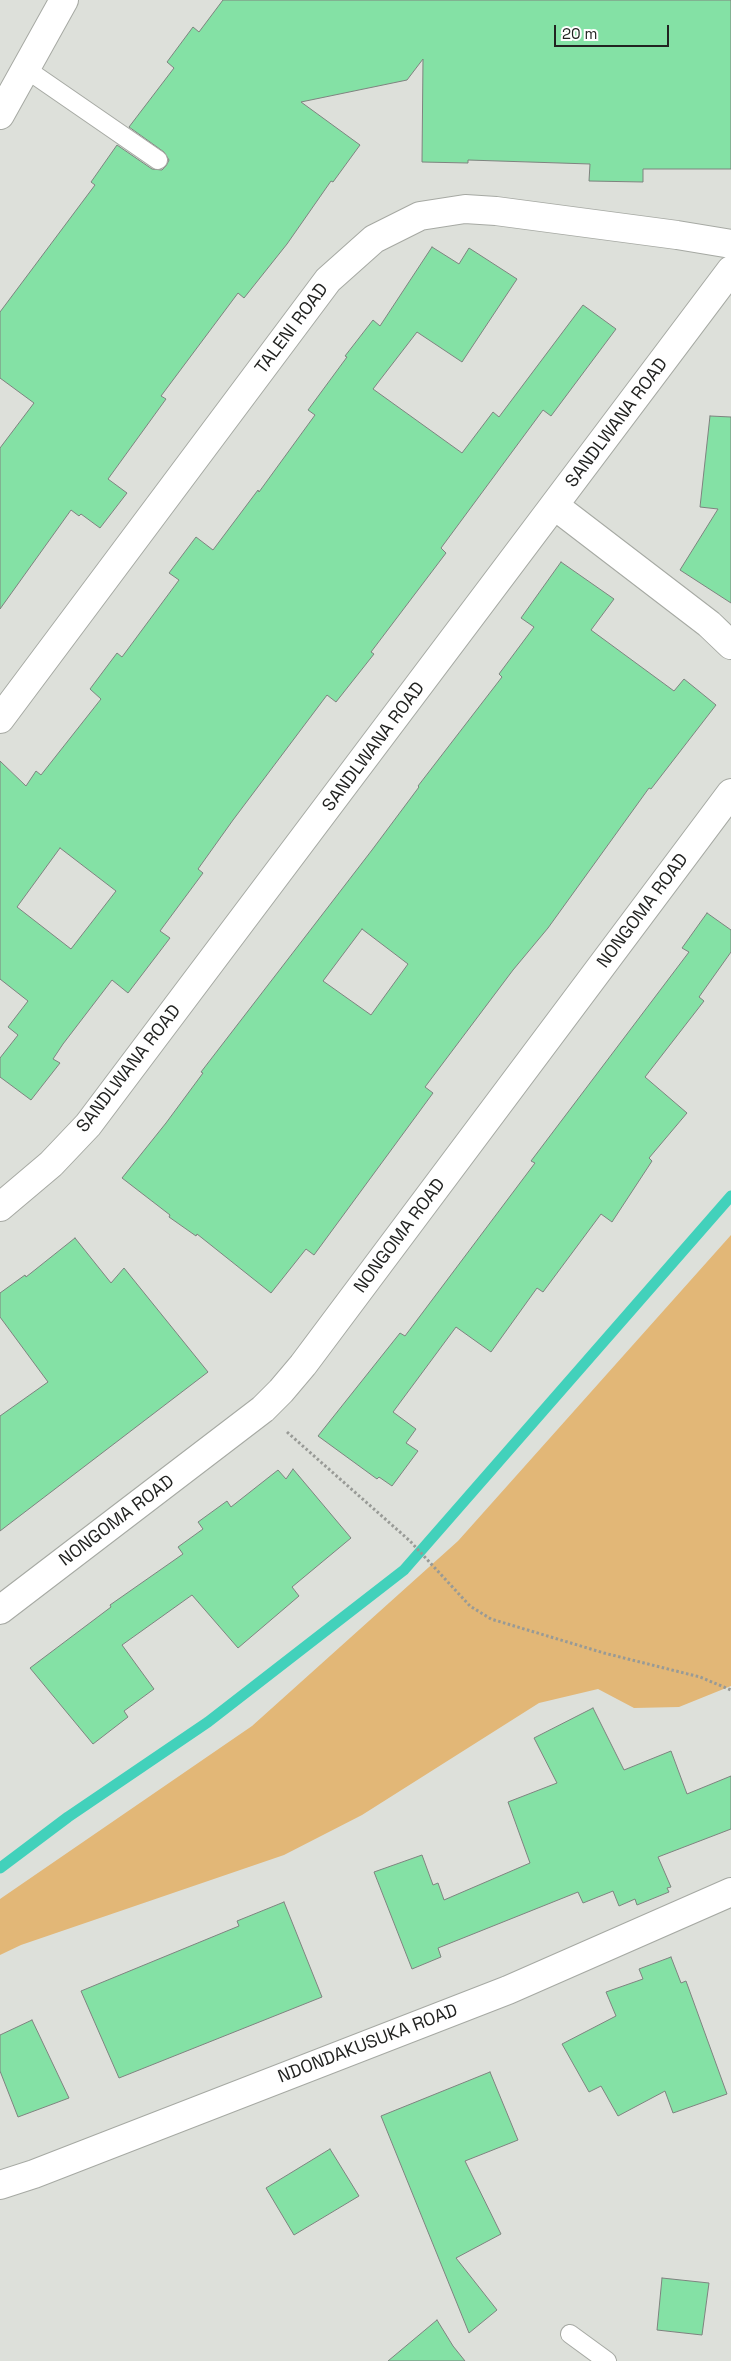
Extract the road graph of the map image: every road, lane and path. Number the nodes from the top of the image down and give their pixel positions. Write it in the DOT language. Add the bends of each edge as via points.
graph roads {
  1 [pos="64,0"];
  2 [pos="26,69"];
  3 [pos="0,116"];
  4 [pos="158,160"];
  5 [pos="731,244"];
  6 [pos="731,270"];
  7 [pos="555,506"];
  8 [pos="731,645"];
  9 [pos="0,719"];
  10 [pos="731,793"];
  11 [pos="0,1208"];
  12 [pos="263,1410"];
  13 [pos="0,1610"];
  14 [pos="731,1690"];
  15 [pos="731,1892"];
  16 [pos="0,2185"];
  17 [pos="570,2334"];
  18 [pos="607,2361"];
  1 -- 2 [label="street"];
  2 -- 3 [label="street"];
  2 -- 4 [label="lane"];
  5 -- 9 [label="street, TALENI ROAD" via="465,209 420,216 374,239 328,280"];
  6 -- 7 [label="street, SANDLWANA ROAD"];
  7 -- 8 [label="street" via="709,624"];
  7 -- 11 [label="street, SANDLWANA ROAD" via="88,1124 51,1164"];
  10 -- 12 [label="street, NONGOMA ROAD" via="303,1365"];
  12 -- 13 [label="street, NONGOMA ROAD"];
  12 -- 14 [label="path" via="410,1540 470,1606 491,1619 604,1653 700,1677"];
  15 -- 16 [label="street, NDONDAKUSUKA ROAD" via="508,1990"];
  17 -- 18 [label="lane"];
}
